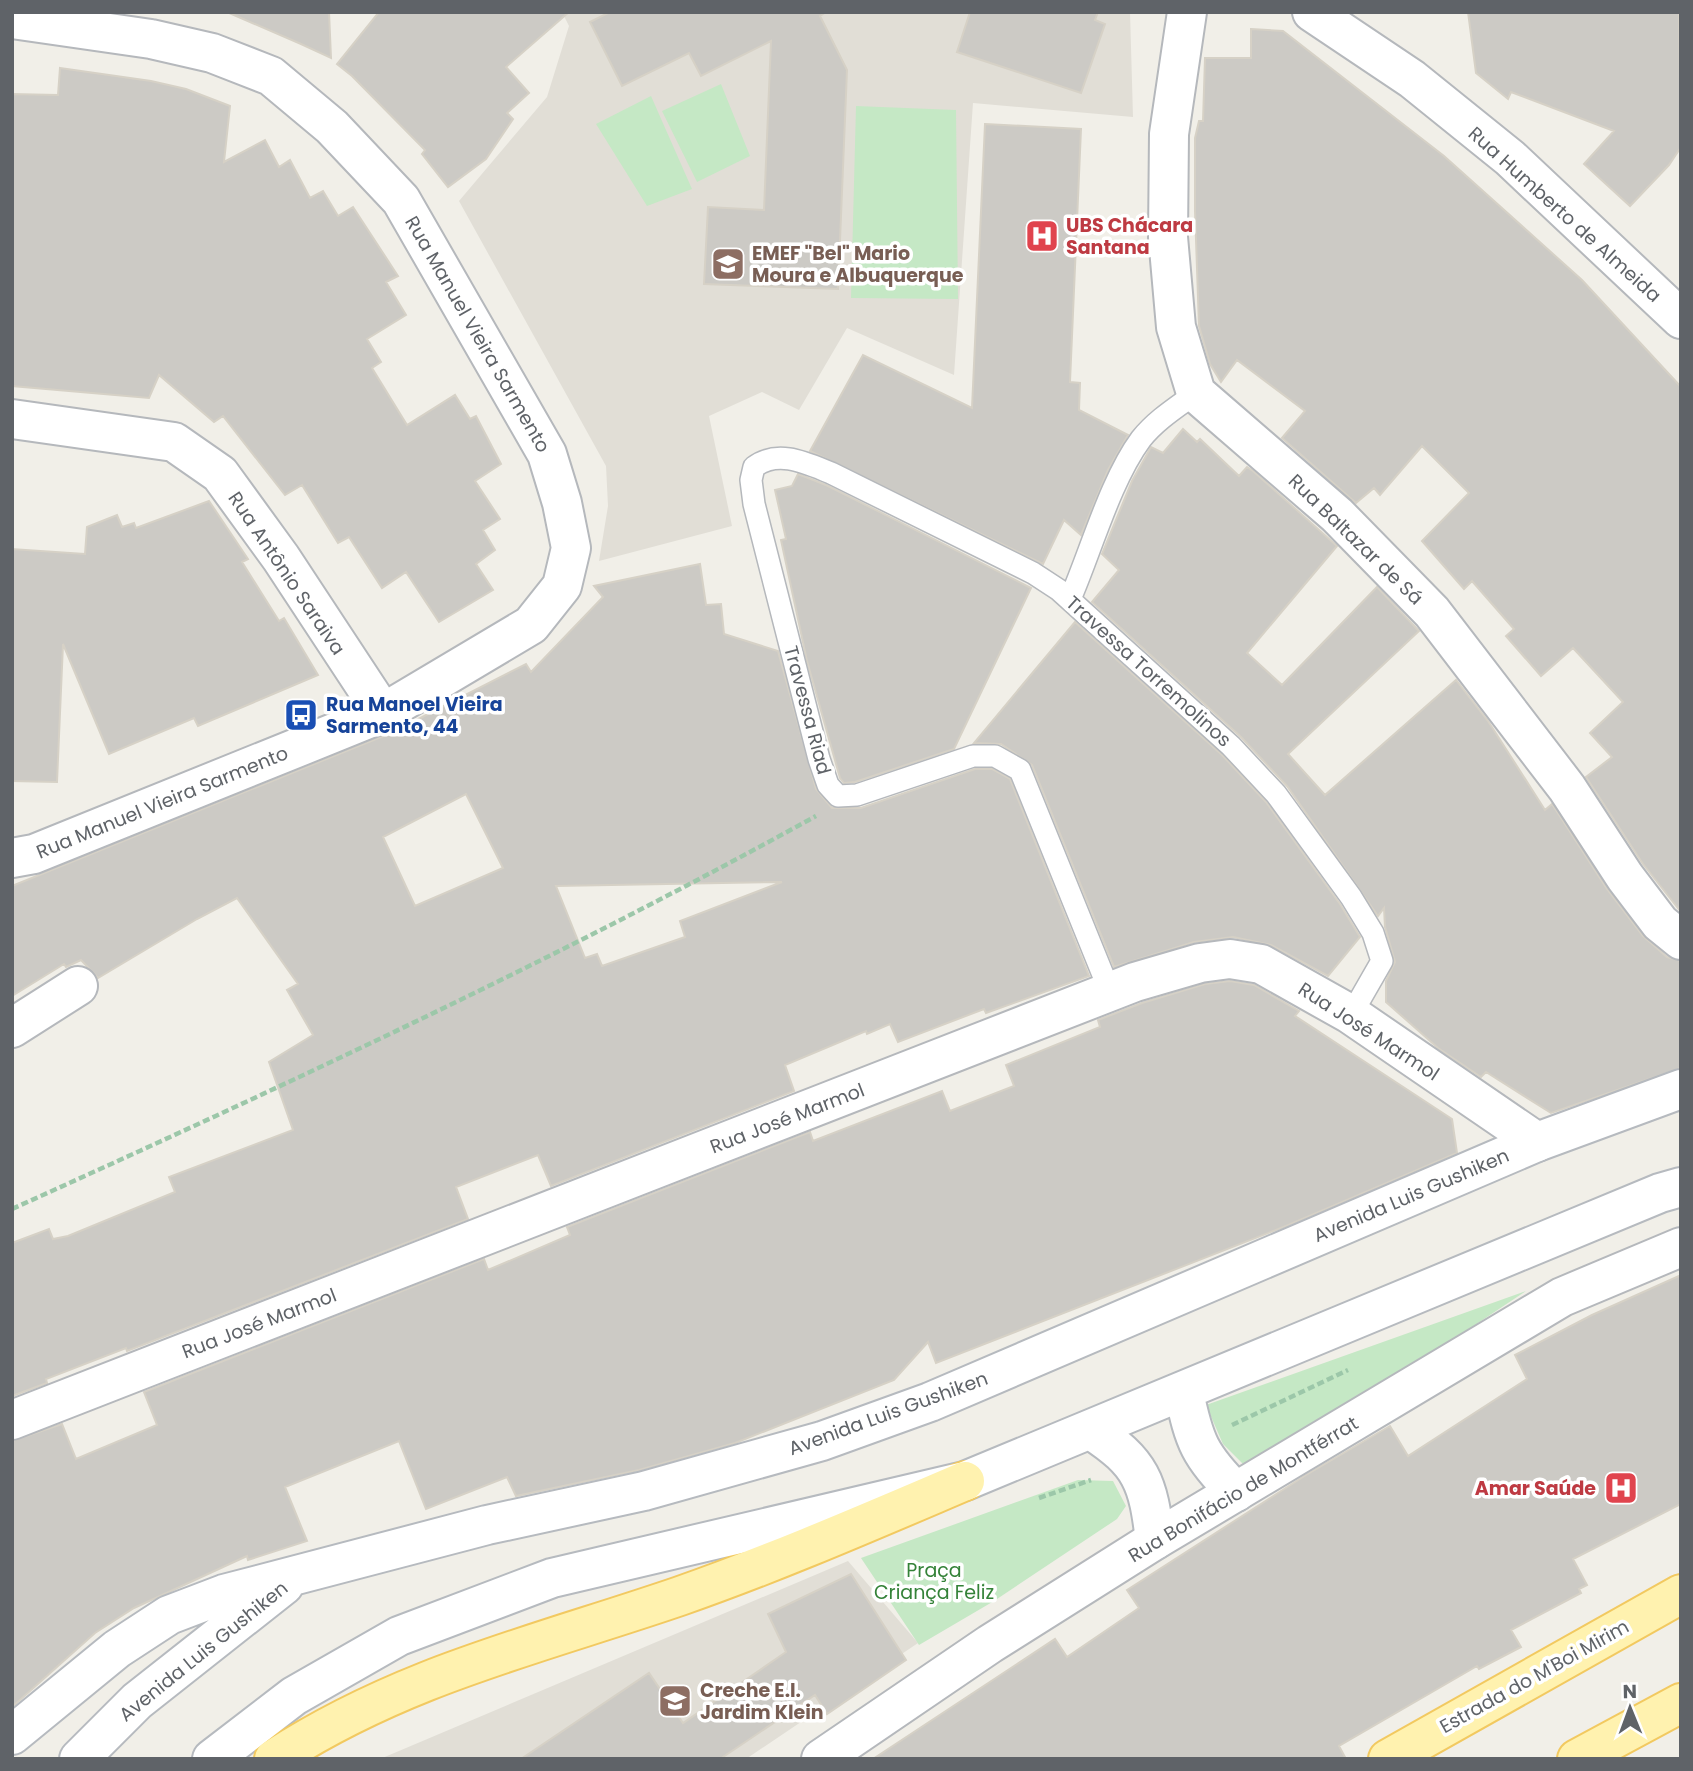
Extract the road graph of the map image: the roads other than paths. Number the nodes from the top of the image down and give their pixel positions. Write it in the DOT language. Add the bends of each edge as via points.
graph roads {
  1 [pos="1187,12"];
  2 [pos="1312,12"];
  3 [pos="12,19"];
  4 [pos="1681,319"];
  5 [pos="1196,393"];
  6 [pos="12,419"];
  7 [pos="773,458"];
  8 [pos="1070,599"];
  9 [pos="383,713"];
  10 [pos="12,859"];
  11 [pos="1681,940"];
  12 [pos="78,986"];
  13 [pos="1110,992"];
  14 [pos="1351,1015"];
  15 [pos="12,1028"];
  16 [pos="1681,1088"];
  17 [pos="1537,1142"];
  18 [pos="1681,1187"];
  19 [pos="1681,1247"];
  20 [pos="1184,1392"];
  21 [pos="12,1420"];
  22 [pos="1091,1430"];
  23 [pos="965,1481"];
  24 [pos="1237,1492"];
  25 [pos="1155,1540"];
  26 [pos="299,1573"];
  27 [pos="1681,1594"];
  28 [pos="1681,1703"];
  29 [pos="12,1735"];
  30 [pos="79,1759"];
  31 [pos="212,1759"];
  32 [pos="274,1759"];
  33 [pos="821,1759"];
  34 [pos="1388,1759"];
  35 [pos="1577,1759"];
  1 -- 5 [label="street" via="1169,134 1168,237 1176,327"];
  2 -- 4 [label="street, Rua Humberto de Almeida" via="1412,79 1510,158"];
  3 -- 9 [label="street, Rua Manuel Vieira Sarmento" via="151,39 212,53 271,76 332,127 401,200 547,454 571,548 562,586 531,625"];
  5 -- 8 [label="lane" via="1141,440 1105,510"];
  5 -- 11 [label="street, Rua Baltazar de Sá" via="1337,514 1432,612 1567,788 1625,877 1660,923"];
  6 -- 9 [label="street, Rua Antônio Saraiva" via="174,442 220,474"];
  7 -- 8 [label="lane, Travessa Torremolinos" via="797,460 831,473 1033,573"];
  7 -- 13 [label="lane, Travessa Riad" via="754,467 754,504 828,785 838,796 857,795 973,756 995,756 1020,770"];
  8 -- 14 [label="lane, Travessa Torremolinos" via="1231,746 1276,794 1351,897 1373,933 1382,961"];
  9 -- 10 [label="street, Rua Manuel Vieira Sarmento"];
  12 -- 15 [label="street"];
  13 -- 14 [label="street, Rua José Marmol" via="1200,963 1230,959 1261,964"];
  13 -- 21 [label="street, Rua José Marmol"];
  14 -- 17 [label="street, Rua José Marmol"];
  16 -- 17 [label="street, Avenida Luis Gushiken"];
  17 -- 26 [label="street, Avenida Luis Gushiken" via="930,1402 822,1441 644,1491"];
  18 -- 20 [label="street"];
  19 -- 24 [label="street, Rua Bonifácio de Montférrat" via="1562,1297"];
  20 -- 22 [label="street"];
  20 -- 24 [label="street" via="1197,1445 1210,1466"];
  22 -- 23 [label="street"];
  22 -- 25 [label="street" via="1120,1449 1138,1471 1150,1497"];
  23 -- 31 [label="street" via="552,1578 399,1636 294,1696"];
  23 -- 32 [label="main road" via="679,1596 422,1681 326,1725"];
  24 -- 25 [label="street, Rua Bonifácio de Montférrat"];
  25 -- 33 [label="street, Rua Bonifácio de Montférrat" via="990,1644"];
  26 -- 29 [label="street" via="169,1615 117,1649"];
  26 -- 30 [label="street, Avenida Luis Gushiken" via="137,1701"];
  27 -- 34 [label="main road, Estrada do M'Boi Mirim"];
  28 -- 35 [label="main road"];
}
